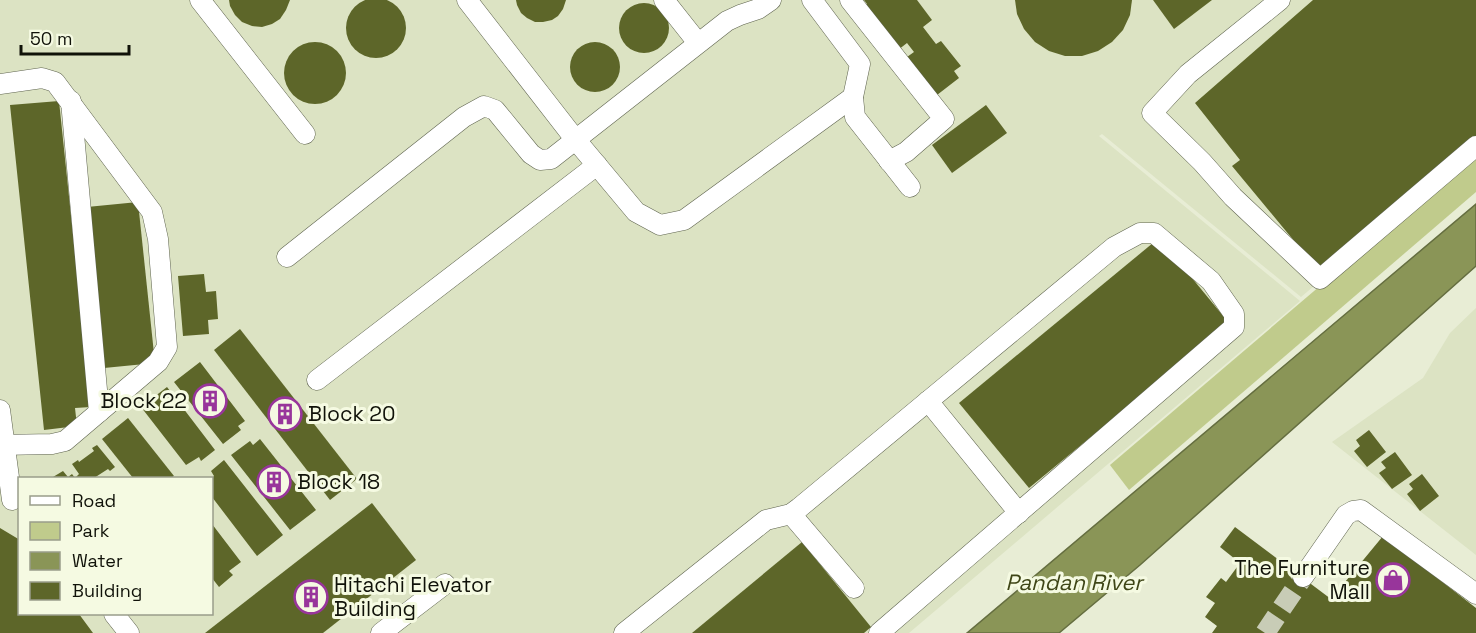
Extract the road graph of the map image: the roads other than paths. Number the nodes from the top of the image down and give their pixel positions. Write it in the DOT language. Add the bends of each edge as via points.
graph roads {
  1 [pos="200,0"];
  2 [pos="467,0"];
  3 [pos="664,0"];
  4 [pos="771,0"];
  5 [pos="812,0"];
  6 [pos="850,0"];
  7 [pos="1280,0"];
  8 [pos="698,43"];
  9 [pos="0,84"];
  10 [pos="853,97"];
  11 [pos="71,101"];
  12 [pos="305,134"];
  13 [pos="575,139"];
  14 [pos="1476,146"];
  15 [pos="889,161"];
  16 [pos="597,165"];
  17 [pos="910,187"];
  18 [pos="286,257"];
  19 [pos="317,380"];
  20 [pos="928,401"];
  21 [pos="0,410"];
  22 [pos="99,412"];
  23 [pos="2,445"];
  24 [pos="10,500"];
  25 [pos="1019,513"];
  26 [pos="791,514"];
  27 [pos="1303,578"];
  28 [pos="445,584"];
  29 [pos="854,588"];
  30 [pos="1476,594"];
  31 [pos="115,615"];
  32 [pos="129,633"];
  33 [pos="381,633"];
  34 [pos="624,633"];
  35 [pos="879,633"];
  1 -- 12 [label="street"];
  2 -- 13 [label="street"];
  3 -- 8 [label="street"];
  4 -- 8 [label="street" via="727,21"];
  5 -- 10 [label="street" via="860,64"];
  6 -- 15 [label="street" via="944,119 906,152"];
  7 -- 14 [label="street" via="1188,75 1152,113 1320,279"];
  8 -- 13 [label="street"];
  9 -- 11 [label="street" via="42,78 55,82"];
  10 -- 15 [label="street" via="855,117"];
  10 -- 16 [label="street" via="684,220 660,225 636,212"];
  11 -- 22 [label="street"];
  11 -- 22 [label="street" via="152,212 159,249 167,347 158,362"];
  13 -- 16 [label="street"];
  13 -- 18 [label="street" via="551,159 540,160 495,110 484,106 464,117"];
  15 -- 17 [label="street"];
  16 -- 19 [label="street"];
  20 -- 25 [label="street"];
  20 -- 25 [label="street" via="1114,247 1140,233 1154,233 1210,281 1234,314 1234,327"];
  20 -- 26 [label="street"];
  21 -- 23 [label="street"];
  22 -- 23 [label="street" via="65,441"];
  23 -- 24 [label="street"];
  25 -- 35 [label="street"];
  26 -- 29 [label="street"];
  26 -- 34 [label="street" via="766,520"];
  27 -- 30 [label="street" via="1346,515 1361,510"];
  28 -- 33 [label="street"];
  31 -- 32 [label="street"];
}
